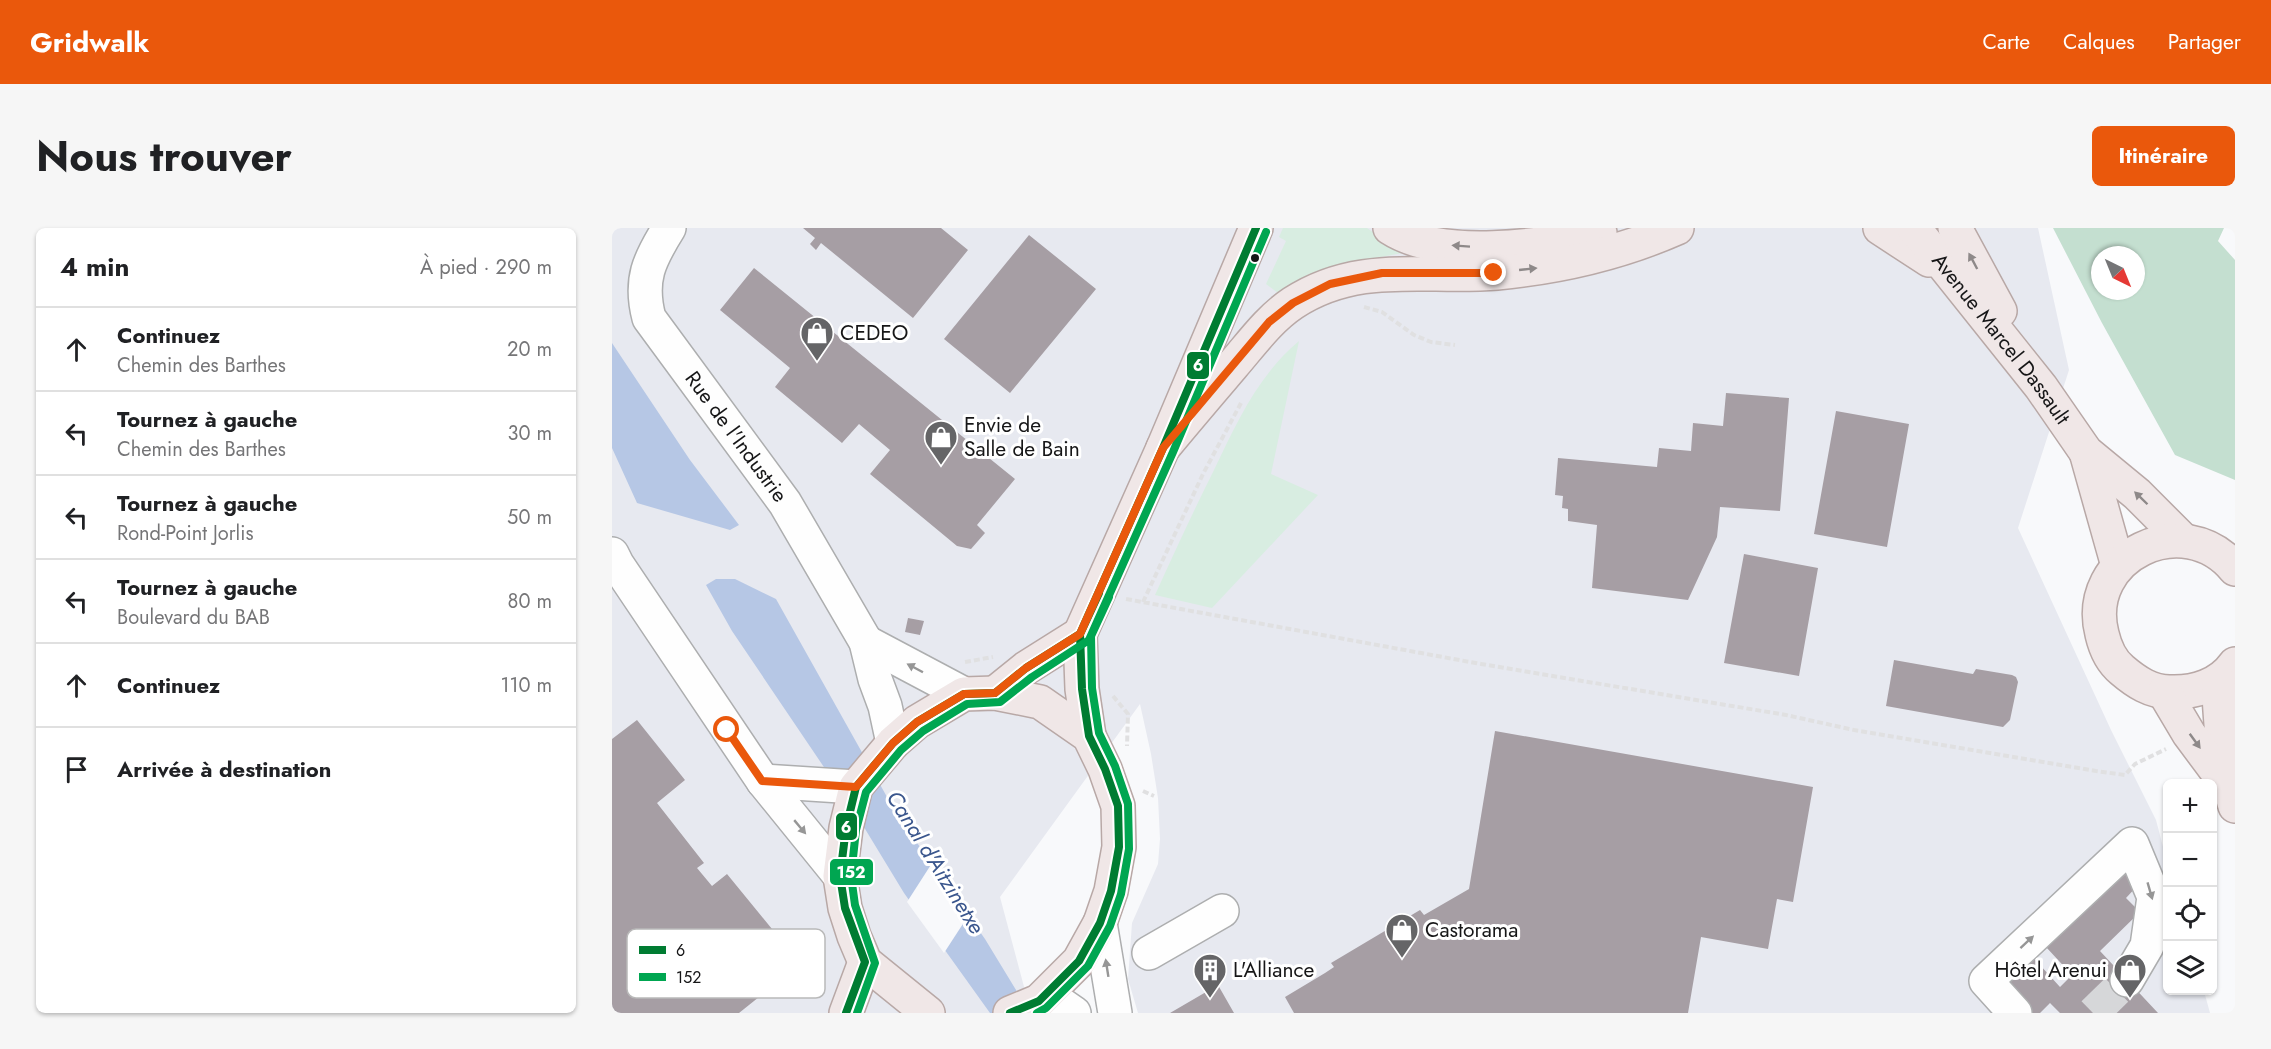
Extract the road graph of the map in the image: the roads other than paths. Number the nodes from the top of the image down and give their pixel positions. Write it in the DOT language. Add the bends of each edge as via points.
graph roads {
  1 [pos="669,228"];
  2 [pos="1239,228"];
  3 [pos="1256,228"];
  4 [pos="1390,228"];
  5 [pos="1622,228"];
  6 [pos="1677,228"];
  7 [pos="1880,228"];
  8 [pos="1914,228"];
  9 [pos="1956,228"];
  10 [pos="1953,276"];
  11 [pos="1232,282"];
  12 [pos="2041,387"];
  13 [pos="1163,448"];
  14 [pos="2086,452"];
  15 [pos="2183,540"];
  16 [pos="614,562"];
  17 [pos="2118,566"];
  18 [pos="2235,569"];
  19 [pos="1080,634"];
  20 [pos="866,642"];
  21 [pos="2226,672"];
  22 [pos="973,684"];
  23 [pos="2164,692"];
  24 [pos="1089,736"];
  25 [pos="893,743"];
  26 [pos="762,781"];
  27 [pos="856,787"];
  28 [pos="2232,797"];
  29 [pos="840,876"];
  30 [pos="1222,911"];
  31 [pos="1100,923"];
  32 [pos="1149,953"];
  33 [pos="866,962"];
  34 [pos="2127,980"];
  35 [pos="1025,1007"];
  36 [pos="910,1008"];
  37 [pos="846,1013"];
  38 [pos="1074,1013"];
  39 [pos="1115,1013"];
  40 [pos="2015,1013"];
  1 -- 20 [label="street, Rue de l'Industrie" via="646,273 643,297 649,318 784,503"];
  2 -- 11 [label="main road"];
  3 -- 11 [label="main road"];
  5 -- 4 [label="main road, one-way" via="1561,242 1493,248 1431,244"];
  13 -- 6 [label="main road, one-way" via="1269,322 1293,303 1330,284 1382,273 1494,273 1558,266"];
  7 -- 10 [label="main road"];
  8 -- 10 [label="main road, Avenue Marcel Dassault"];
  12 -- 9 [label="main road, one-way"];
  10 -- 12 [label="main road, Avenue Marcel Dassault"];
  11 -- 13 [label="main road"];
  12 -- 14 [label="main road, Avenue Marcel Dassault"];
  13 -- 19 [label="main road"];
  15 -- 14 [label="main road, Avenue Marcel Dassault, one-way" via="2137,494"];
  14 -- 17 [label="main road, Avenue Marcel Dassault"];
  15 -- 17 [label="main road" via="2159,542 2136,550"];
  15 -- 18 [label="main road" via="2206,546"];
  16 -- 26 [label="street"];
  17 -- 23 [label="main road" via="2101,601 2099,624 2105,646 2117,666 2134,681"];
  19 -- 22 [label="main road" via="1026,668"];
  19 -- 24 [label="main road"];
  22 -- 20 [label="street, one-way"];
  20 -- 25 [label="street, Rue de l'Industrie"];
  21 -- 23 [label="main road" via="2201,689"];
  21 -- 28 [label="main road" via="2219,722"];
  22 -- 24 [label="main road" via="1040,702"];
  22 -- 25 [label="main road"];
  23 -- 28 [label="main road, one-way"];
  24 -- 31 [label="main road" via="1118,806 1119,847"];
  25 -- 27 [label="main road"];
  26 -- 27 [label="street"];
  26 -- 29 [label="street, one-way"];
  27 -- 29 [label="main road"];
  29 -- 33 [label="main road" via="845,908"];
  30 -- 32 [label="street"];
  31 -- 35 [label="main road" via="1079,961"];
  39 -- 31 [label="street, one-way"];
  33 -- 36 [label="main road"];
  33 -- 37 [label="main road"];
  40 -- 34 [label="street, one-way" via="1986,981 2132,844 2154,897 2147,946"];
  35 -- 38 [label="street" via="1061,1004"];
}
